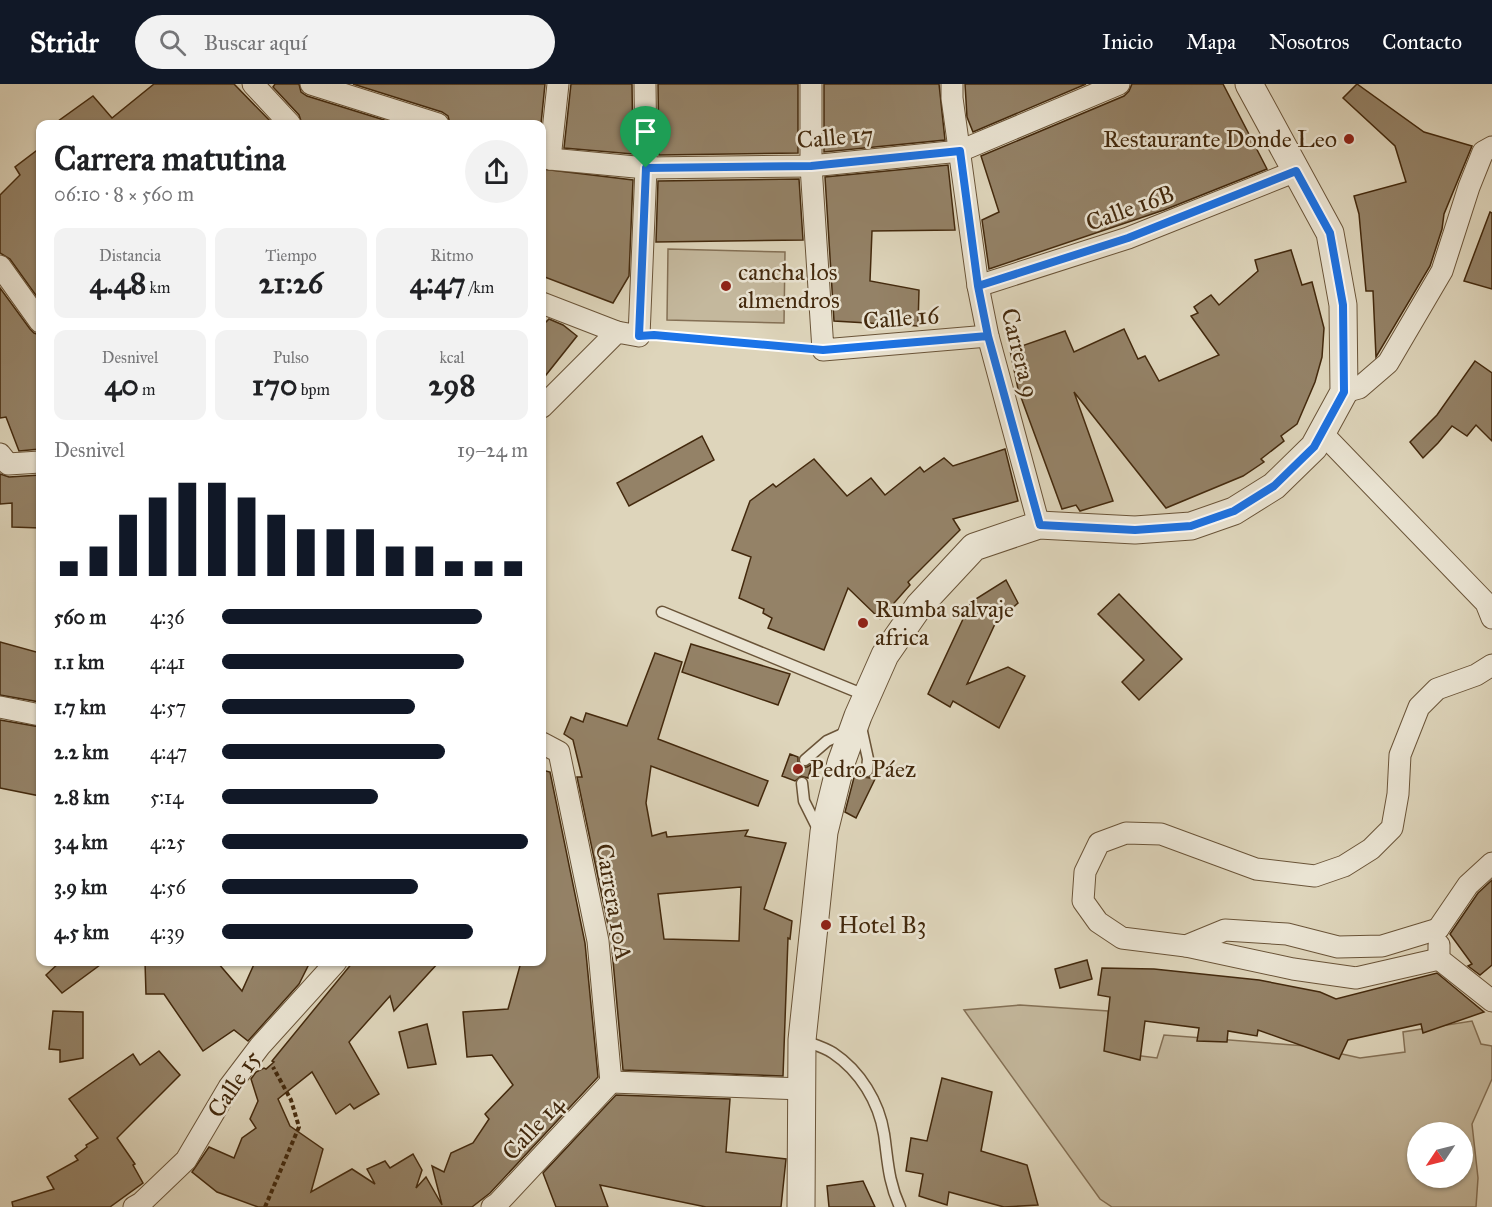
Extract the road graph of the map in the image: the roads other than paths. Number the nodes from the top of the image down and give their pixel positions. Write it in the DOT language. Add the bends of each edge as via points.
graph roads {
  1 [pos="252,84"];
  2 [pos="311,84"];
  3 [pos="558,84"];
  4 [pos="645,84"];
  5 [pos="811,84"];
  6 [pos="952,84"];
  7 [pos="1119,84"];
  8 [pos="1249,84"];
  9 [pos="286,120"];
  10 [pos="425,120"];
  11 [pos="1492,147"];
  12 [pos="960,151"];
  13 [pos="546,157"];
  14 [pos="811,166"];
  15 [pos="646,168"];
  16 [pos="1296,171"];
  17 [pos="0,266"];
  18 [pos="978,286"];
  19 [pos="546,305"];
  20 [pos="36,316"];
  21 [pos="617,332"];
  22 [pos="988,336"];
  23 [pos="1344,392"];
  24 [pos="546,403"];
  25 [pos="1323,433"];
  26 [pos="0,454"];
  27 [pos="36,462"];
  28 [pos="1040,525"];
  29 [pos="662,612"];
  30 [pos="1492,618"];
  31 [pos="1492,665"];
  32 [pos="0,707"];
  33 [pos="36,714"];
  34 [pos="859,714"];
  35 [pos="546,748"];
  36 [pos="805,759"];
  37 [pos="867,771"];
  38 [pos="802,783"];
  39 [pos="829,829"];
  40 [pos="1492,863"];
  41 [pos="1438,929"];
  42 [pos="1186,946"];
  43 [pos="1439,958"];
  44 [pos="332,966"];
  45 [pos="1492,1001"];
  46 [pos="802,1040"];
  47 [pos="611,1082"];
  48 [pos="801,1089"];
  49 [pos="134,1207"];
  50 [pos="492,1207"];
  51 [pos="801,1207"];
  52 [pos="900,1207"];
  1 -- 9 [label="street"];
  2 -- 10 [label="street"];
  3 -- 13 [label="street"];
  4 -- 15 [label="street"];
  5 -- 14 [label="street"];
  6 -- 12 [label="street, Carrera 9"];
  7 -- 12 [label="street, Calle 17"];
  8 -- 16 [label="street"];
  11 -- 23 [label="street" via="1483,152 1468,188 1442,271 1388,363 1359,388"];
  12 -- 14 [label="street, Calle 17"];
  12 -- 18 [label="street, Carrera 9"];
  13 -- 15 [label="street, Calle 17"];
  14 -- 15 [label="street, Calle 17"];
  14 -- 22 [label="street, Calle 16" via="823,350"];
  15 -- 21 [label="street" via="639,336"];
  16 -- 18 [label="street, Calle 16B" via="1128,238"];
  16 -- 23 [label="street" via="1330,233 1343,305"];
  17 -- 20 [label="street"];
  18 -- 22 [label="street, Carrera 9"];
  19 -- 21 [label="street"];
  21 -- 24 [label="street"];
  22 -- 28 [label="street, Carrera 9"];
  23 -- 25 [label="street"];
  25 -- 28 [label="street" via="1274,486 1234,511 1191,526 1135,530"];
  25 -- 30 [label="street" via="1486,603"];
  26 -- 27 [label="street" via="8,464"];
  28 -- 34 [label="street" via="974,547 919,606 885,655"];
  29 -- 34 [label="lane"];
  31 -- 42 [label="street" via="1437,689 1419,707 1400,755 1392,828 1371,849 1344,866 1315,876 1256,869 1161,834 1126,833 1099,843 1084,872 1083,901 1098,922 1122,938"];
  32 -- 33 [label="street"];
  34 -- 36 [label="lane"];
  34 -- 37 [label="lane"];
  34 -- 39 [label="street" via="841,763"];
  35 -- 47 [label="street, Carrera 10A" via="560,752 598,941"];
  38 -- 39 [label="lane" via="804,801 813,821"];
  39 -- 46 [label="street"];
  40 -- 41 [label="street" via="1468,885"];
  41 -- 42 [label="street" via="1382,946 1338,946 1287,934 1225,930"];
  41 -- 43 [label="street"];
  42 -- 43 [label="street" via="1356,978"];
  43 -- 45 [label="street"];
  44 -- 49 [label="street, Calle 15" via="260,1046 229,1087 186,1160"];
  46 -- 48 [label="street"];
  46 -- 52 [label="lane" via="832,1053 857,1074 875,1101 884,1133 891,1188"];
  47 -- 48 [label="street"];
  47 -- 50 [label="street, Calle 14"];
  48 -- 51 [label="street"];
}
